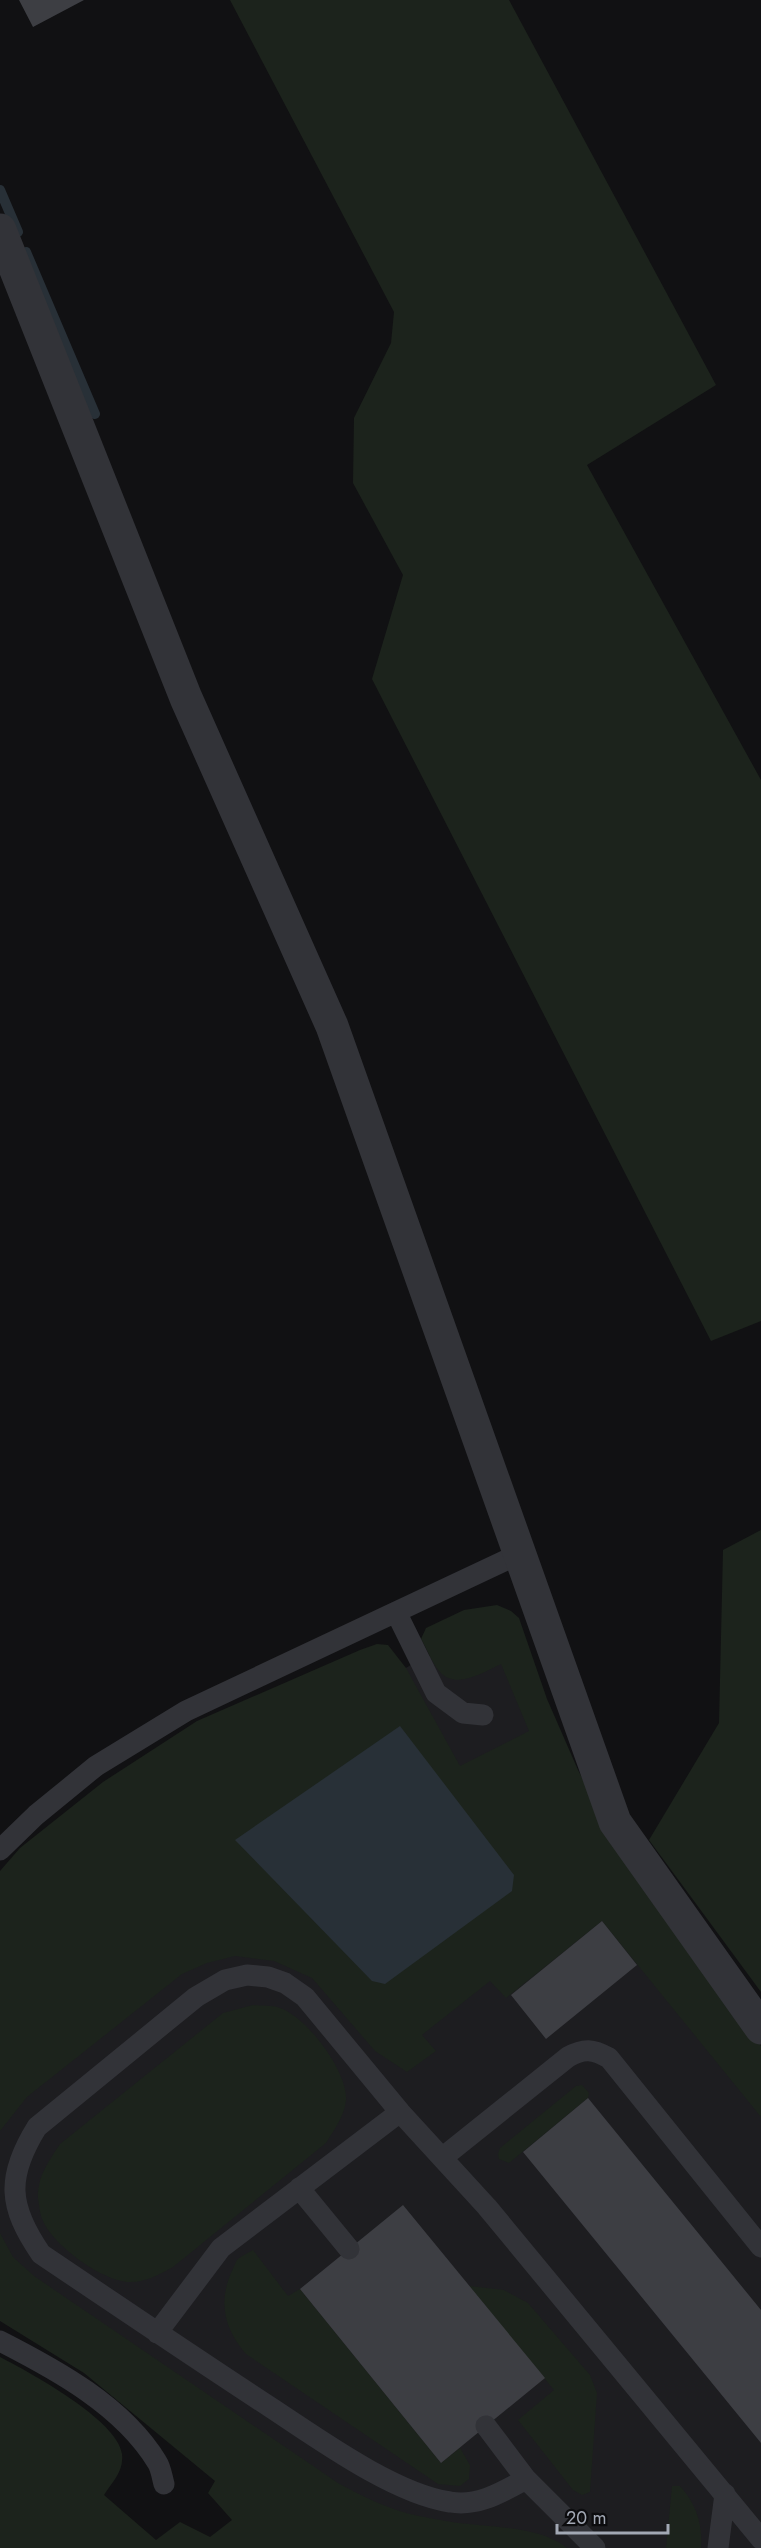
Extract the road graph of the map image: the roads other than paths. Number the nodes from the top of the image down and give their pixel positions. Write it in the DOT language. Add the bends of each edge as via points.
graph roads {
  1 [pos="0,230"];
  2 [pos="519,1554"];
  3 [pos="396,1612"];
  4 [pos="483,1715"];
  5 [pos="0,1850"];
  6 [pos="761,2028"];
  7 [pos="400,2112"];
  8 [pos="442,2158"];
  9 [pos="299,2188"];
  10 [pos="761,2247"];
  11 [pos="349,2249"];
  12 [pos="157,2333"];
  13 [pos="0,2342"];
  14 [pos="486,2426"];
  15 [pos="526,2479"];
  16 [pos="164,2484"];
  17 [pos="725,2494"];
  18 [pos="761,2539"];
  19 [pos="595,2548"];
  20 [pos="718,2548"];
  1 -- 2 [label="street" via="186,698 332,1026"];
  2 -- 3 [label="lane"];
  2 -- 6 [label="street" via="615,1822"];
  3 -- 4 [label="lane" via="436,1693 463,1713"];
  3 -- 5 [label="lane" via="186,1711 96,1766"];
  7 -- 8 [label="lane"];
  7 -- 9 [label="lane"];
  7 -- 12 [label="lane" via="305,1997 285,1983 247,1975 225,1980 196,1997 37,2127 21,2152 16,2175 15,2205 26,2232 41,2254"];
  8 -- 10 [label="lane" via="568,2057 590,2049 609,2058"];
  8 -- 17 [label="lane"];
  9 -- 11 [label="lane"];
  9 -- 12 [label="lane" via="221,2248"];
  12 -- 15 [label="lane" via="333,2448 414,2494 451,2503 473,2503"];
  13 -- 16 [label="lane" via="79,2386 127,2425 158,2463"];
  14 -- 15 [label="lane"];
  15 -- 19 [label="lane"];
  17 -- 18 [label="lane"];
  17 -- 20 [label="lane"];
}
